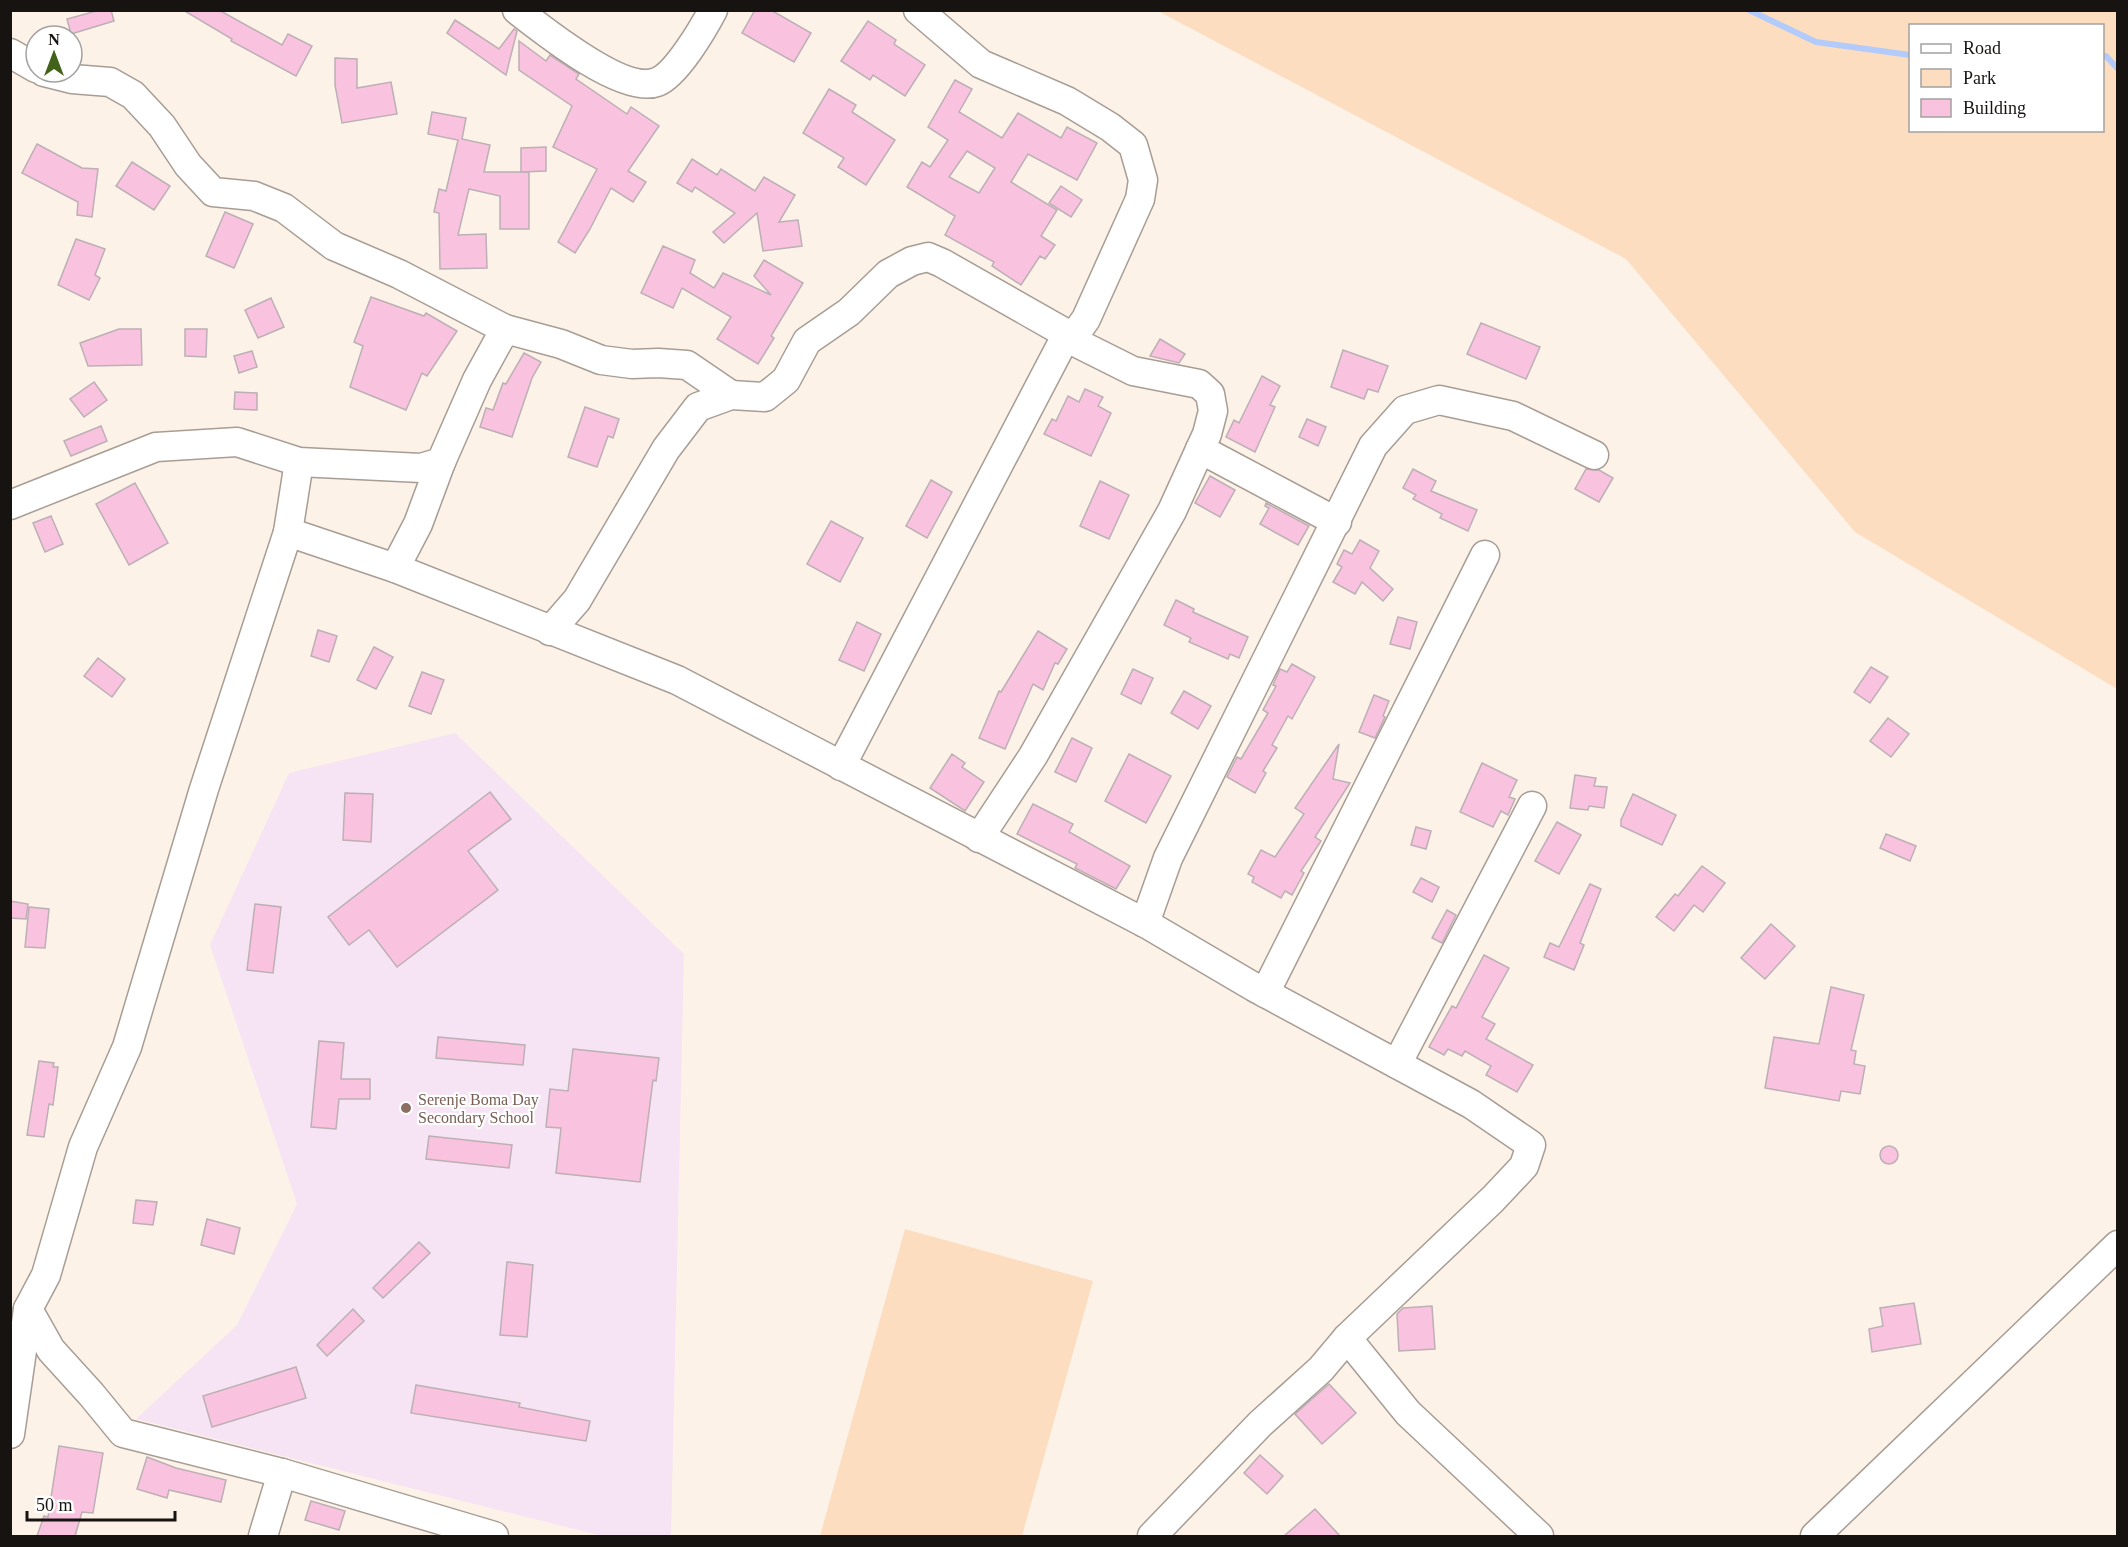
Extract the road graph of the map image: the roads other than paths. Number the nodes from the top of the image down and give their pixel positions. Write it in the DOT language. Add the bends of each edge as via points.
graph roads {
  1 [pos="518,10"];
  2 [pos="713,10"];
  3 [pos="918,10"];
  4 [pos="10,52"];
  5 [pos="24,61"];
  6 [pos="84,80"];
  7 [pos="505,329"];
  8 [pos="1069,337"];
  9 [pos="731,395"];
  10 [pos="1200,449"];
  11 [pos="1594,455"];
  12 [pos="299,462"];
  13 [pos="441,462"];
  14 [pos="10,505"];
  15 [pos="1336,522"];
  16 [pos="288,532"];
  17 [pos="1485,555"];
  18 [pos="395,568"];
  19 [pos="550,631"];
  20 [pos="841,766"];
  21 [pos="1532,806"];
  22 [pos="979,838"];
  23 [pos="1145,923"];
  24 [pos="1265,993"];
  25 [pos="1397,1064"];
  26 [pos="2118,1245"];
  27 [pos="28,1309"];
  28 [pos="1347,1338"];
  29 [pos="10,1434"];
  30 [pos="282,1473"];
  31 [pos="1164,1533"];
  32 [pos="263,1536"];
  33 [pos="494,1536"];
  34 [pos="1539,1536"];
  35 [pos="1815,1536"];
  1 -- 2 [label="street" via="569,51 638,85 658,82 682,59"];
  3 -- 8 [label="street" via="981,64 1067,101 1133,145 1143,180 1140,199 1086,319"];
  4 -- 5 [label="street"];
  6 -- 7 [label="street" via="110,82 133,95 213,192 254,196 284,208 334,246 399,274"];
  7 -- 9 [label="street" via="601,360 687,365"];
  7 -- 13 [label="street" via="477,380"];
  8 -- 9 [label="street" via="928,257 888,274 849,312 807,341 786,380 765,397"];
  8 -- 10 [label="street" via="1133,371 1199,384 1210,394 1213,411"];
  8 -- 20 [label="street"];
  9 -- 19 [label="street" via="698,407 666,449 577,600"];
  10 -- 15 [label="street"];
  10 -- 22 [label="street" via="1172,511 1033,756"];
  11 -- 15 [label="street" via="1513,416 1439,400 1405,410 1373,446"];
  12 -- 13 [label="street" via="421,468"];
  12 -- 14 [label="street" via="237,442 156,447"];
  12 -- 16 [label="street"];
  13 -- 18 [label="street" via="418,524"];
  15 -- 23 [label="street" via="1168,858"];
  16 -- 18 [label="street"];
  16 -- 27 [label="street" via="204,789 127,1047 83,1147 46,1275"];
  17 -- 24 [label="street"];
  18 -- 19 [label="street"];
  19 -- 20 [label="street" via="677,680"];
  20 -- 22 [label="street"];
  21 -- 25 [label="street"];
  22 -- 23 [label="street"];
  23 -- 24 [label="street"];
  24 -- 25 [label="street"];
  25 -- 28 [label="street" via="1471,1104 1531,1145 1524,1166 1493,1199"];
  26 -- 35 [label="street"];
  27 -- 29 [label="street"];
  27 -- 30 [label="street" via="51,1350 123,1433"];
  28 -- 31 [label="street" via="1321,1369 1260,1424"];
  28 -- 34 [label="street" via="1408,1413"];
  30 -- 32 [label="street"];
  30 -- 33 [label="street"];
}
